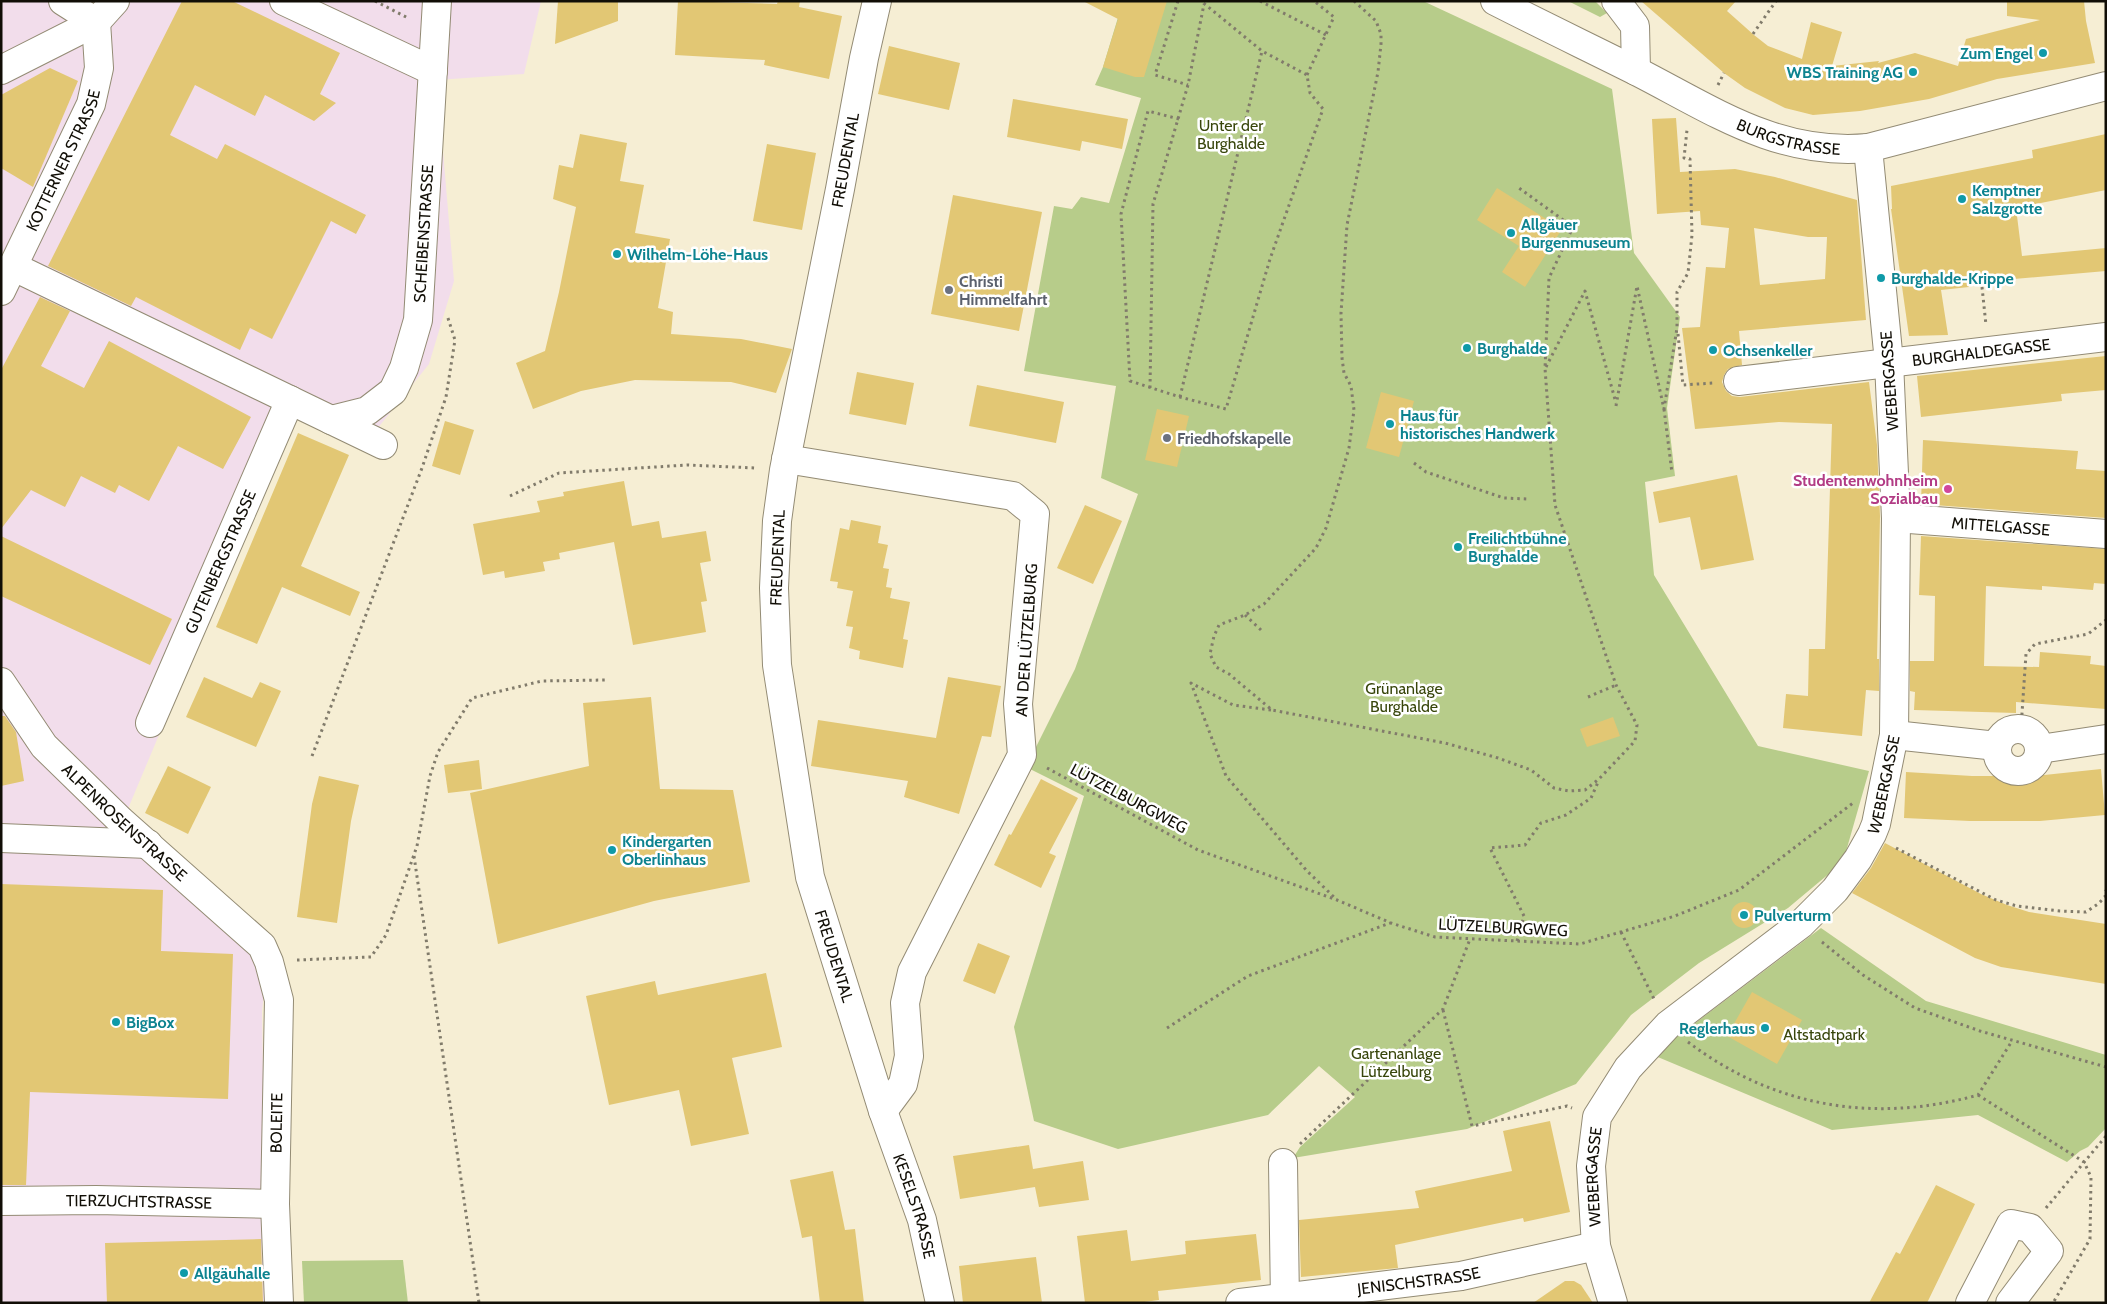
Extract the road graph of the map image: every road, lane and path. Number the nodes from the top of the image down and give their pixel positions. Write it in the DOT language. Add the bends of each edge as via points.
graph roads {
  1 [pos="63,1"];
  2 [pos="115,1"];
  3 [pos="284,1"];
  4 [pos="375,1"];
  5 [pos="437,1"];
  6 [pos="877,1"];
  7 [pos="1178,1"];
  8 [pos="1260,1"];
  9 [pos="1314,1"];
  10 [pos="1354,1"];
  11 [pos="1494,1"];
  12 [pos="1616,1"];
  13 [pos="1776,1"];
  14 [pos="1203,2"];
  15 [pos="96,22"];
  16 [pos="436,31"];
  17 [pos="1753,34"];
  18 [pos="1326,35"];
  19 [pos="1262,51"];
  20 [pos="1,70"];
  21 [pos="433,71"];
  22 [pos="1636,71"];
  23 [pos="1307,75"];
  24 [pos="1188,85"];
  25 [pos="2106,86"];
  26 [pos="1179,119"];
  27 [pos="1868,148"];
  28 [pos="1684,158"];
  29 [pos="1519,188"];
  30 [pos="14,267"];
  31 [pos="1982,287"];
  32 [pos="1,291"];
  33 [pos="446,312"];
  34 [pos="1677,328"];
  35 [pos="2106,337"];
  36 [pos="1492,349"];
  37 [pos="1546,350"];
  38 [pos="1989,350"];
  39 [pos="1889,362"];
  40 [pos="1545,368"];
  41 [pos="1738,381"];
  42 [pos="1683,385"];
  43 [pos="1150,388"];
  44 [pos="1180,397"];
  45 [pos="290,400"];
  46 [pos="1664,410"];
  47 [pos="331,420"];
  48 [pos="383,445"];
  49 [pos="1414,463"];
  50 [pos="785,464"];
  51 [pos="1672,473"];
  52 [pos="510,496"];
  53 [pos="1527,499"];
  54 [pos="1896,518"];
  55 [pos="2106,534"];
  56 [pos="1245,615"];
  57 [pos="2106,620"];
  58 [pos="1261,630"];
  59 [pos="606,680"];
  60 [pos="1,682"];
  61 [pos="1616,685"];
  62 [pos="1588,697"];
  63 [pos="1272,710"];
  64 [pos="150,723"];
  65 [pos="2021,728"];
  66 [pos="1894,735"];
  67 [pos="2106,739"];
  68 [pos="1997,746"];
  69 [pos="2040,749"];
  70 [pos="1022,755"];
  71 [pos="312,756"];
  72 [pos="1885,778"];
  73 [pos="1599,779"];
  74 [pos="1872,834"];
  75 [pos="1,838"];
  76 [pos="148,844"];
  77 [pos="414,855"];
  78 [pos="2106,890"];
  79 [pos="1337,900"];
  80 [pos="1391,923"];
  81 [pos="1801,924"];
  82 [pos="1621,932"];
  83 [pos="1470,939"];
  84 [pos="1517,941"];
  85 [pos="266,954"];
  86 [pos="1443,1009"];
  87 [pos="1668,1025"];
  88 [pos="1167,1028"];
  89 [pos="2012,1040"];
  90 [pos="2106,1067"];
  91 [pos="1978,1095"];
  92 [pos="883,1111"];
  93 [pos="1597,1117"];
  94 [pos="2106,1136"];
  95 [pos="2084,1162"];
  96 [pos="1283,1163"];
  97 [pos="1,1202"];
  98 [pos="275,1204"];
  99 [pos="2030,1228"];
  100 [pos="1596,1246"];
  101 [pos="1284,1300"];
  102 [pos="279,1303"];
  103 [pos="479,1303"];
  104 [pos="940,1303"];
  105 [pos="1240,1303"];
  106 [pos="1613,1303"];
  107 [pos="1970,1303"];
  108 [pos="2010,1303"];
  109 [pos="2053,1303"];
  1 -- 15 [label="street"];
  2 -- 15 [label="street"];
  3 -- 21 [label="street"];
  4 -- 16 [label="path"];
  5 -- 16 [label="street, SCHEIBENSTRASSE"];
  6 -- 50 [label="street, FREUDENTAL"];
  7 -- 24 [label="path" via="1155,75"];
  8 -- 18 [label="path"];
  9 -- 18 [label="path" via="1334,17"];
  10 -- 56 [label="path" via="1376,22 1381,44 1347,225 1340,313 1344,372 1354,410 1349,448 1326,528 1316,548 1264,604"];
  11 -- 22 [label="street, BURGSTRASSE"];
  12 -- 22 [label="street" via="1636,26"];
  13 -- 17 [label="path"];
  14 -- 19 [label="path"];
  14 -- 24 [label="path"];
  15 -- 20 [label="street"];
  15 -- 30 [label="street, KOTTERNER STRASSE" via="99,68 91,104"];
  16 -- 21 [label="street, SCHEIBENSTRASSE"];
  18 -- 23 [label="path"];
  19 -- 23 [label="path"];
  19 -- 44 [label="path"];
  21 -- 47 [label="street, SCHEIBENSTRASSE" via="418,320 411,347 393,391 367,411"];
  22 -- 27 [label="street, BURGSTRASSE" via="1774,139 1815,147"];
  23 -- 44 [label="path" via="1310,93 1323,109 1270,259 1226,409"];
  24 -- 26 [label="path"];
  25 -- 27 [label="street, BURGSTRASSE"];
  26 -- 43 [label="path" via="1153,204"];
  26 -- 43 [label="path" via="1148,111 1121,214 1130,381"];
  27 -- 39 [label="street, WEBERGASSE"];
  28 -- 34 [label="path" via="1690,159 1692,234 1688,273 1676,292"];
  29 -- 37 [label="path" via="1573,227 1549,278"];
  30 -- 32 [label="street, KOTTERNER STRASSE"];
  30 -- 45 [label="street"];
  31 -- 38 [label="path"];
  33 -- 71 [label="path" via="455,340 446,397"];
  34 -- 42 [label="path"];
  34 -- 46 [label="path"];
  35 -- 38 [label="street, BURGHALDEGASSE"];
  36 -- 37 [label="path"];
  37 -- 40 [label="path"];
  38 -- 39 [label="street, BURGHALDEGASSE"];
  39 -- 41 [label="street, BURGHALDEGASSE"];
  39 -- 54 [label="street, WEBERGASSE"];
  40 -- 46 [label="path" via="1585,291 1616,406 1637,286"];
  40 -- 61 [label="path" via="1555,505"];
  43 -- 44 [label="path"];
  45 -- 47 [label="street"];
  45 -- 64 [label="street, GUTENBERGSTRASSE"];
  46 -- 51 [label="path"];
  47 -- 48 [label="street"];
  49 -- 53 [label="path" via="1426,472 1504,498"];
  50 -- 52 [label="path" via="687,465 559,473"];
  50 -- 70 [label="street, AN DER LÜTZELBURG" via="1013,496 1035,514 1018,704"];
  50 -- 92 [label="street, FREUDENTAL" via="777,521 774,588 777,666 810,877"];
  54 -- 55 [label="street, MITTELGASSE"];
  54 -- 66 [label="street, WEBERGASSE"];
  56 -- 58 [label="path"];
  56 -- 63 [label="path" via="1219,625 1210,654 1216,667"];
  57 -- 65 [label="path" via="2088,634 2035,644 2026,654"];
  59 -- 77 [label="path" via="542,681 472,698 438,752"];
  60 -- 76 [label="street, ALPENROSENSTRASSE" via="44,746"];
  61 -- 62 [label="path"];
  61 -- 73 [label="path" via="1637,725 1635,741"];
  63 -- 73 [label="path" via="1445,743 1531,770 1554,788 1569,792 1585,790"];
  63 -- 79 [label="path" via="1233,705 1191,683 1226,776 1307,871"];
  65 -- 68 [label="street" via="2014,728 2003,735"];
  65 -- 69 [label="street" via="2032,733"];
  66 -- 68 [label="street"];
  66 -- 72 [label="street, WEBERGASSE"];
  67 -- 69 [label="street"];
  68 -- 69 [label="street" via="2004,766 2017,771 2036,762"];
  70 -- 79 [label="path, LÜTZELBURGWEG" via="1198,850"];
  70 -- 92 [label="street" via="912,972 905,1003 909,1056 904,1084"];
  72 -- 74 [label="street, WEBERGASSE"];
  72 -- 82 [label="path, LÜTZELBURGWEG" via="1739,890 1675,916"];
  73 -- 84 [label="path" via="1591,798 1566,815 1541,823 1525,845 1490,848 1524,916"];
  74 -- 78 [label="path" via="1996,900 2017,906 2086,912 2098,904"];
  74 -- 81 [label="street, WEBERGASSE" via="1835,890"];
  75 -- 76 [label="street"];
  76 -- 85 [label="street, ALPENROSENSTRASSE"];
  77 -- 85 [label="path" via="386,935 371,956"];
  77 -- 103 [label="path"];
  79 -- 80 [label="path, LÜTZELBURGWEG"];
  80 -- 83 [label="path, LÜTZELBURGWEG" via="1435,937"];
  80 -- 88 [label="path" via="1248,976"];
  81 -- 87 [label="street, WEBERGASSE"];
  81 -- 89 [label="path" via="1862,975 1915,1008"];
  82 -- 84 [label="path, LÜTZELBURGWEG" via="1580,944"];
  82 -- 87 [label="path"];
  83 -- 84 [label="path, LÜTZELBURGWEG"];
  83 -- 86 [label="path"];
  85 -- 98 [label="street, BOLEITE" via="279,1000"];
  86 -- 93 [label="path" via="1472,1126 1567,1106"];
  86 -- 96 [label="path"];
  87 -- 91 [label="path" via="1734,1072 1783,1094 1823,1104 1862,1110 1888,1109"];
  87 -- 93 [label="street, WEBERGASSE" via="1628,1068"];
  89 -- 90 [label="path"];
  89 -- 91 [label="path"];
  91 -- 95 [label="path"];
  92 -- 104 [label="street, KESELSTRASSE" via="922,1220"];
  93 -- 100 [label="street, WEBERGASSE" via="1591,1166"];
  94 -- 95 [label="path"];
  95 -- 99 [label="path"];
  95 -- 109 [label="path" via="2090,1177 2090,1239"];
  96 -- 101 [label="street"];
  97 -- 98 [label="street, TIERZUCHTSTRASSE" via="96,1200"];
  98 -- 102 [label="street, BOLEITE"];
  99 -- 107 [label="street" via="2011,1224"];
  99 -- 108 [label="street" via="2049,1251"];
  100 -- 101 [label="street, JENISCHSTRASSE" via="1461,1276"];
  100 -- 106 [label="street, WEBERGASSE"];
  101 -- 105 [label="street, JENISCHSTRASSE"];
}
